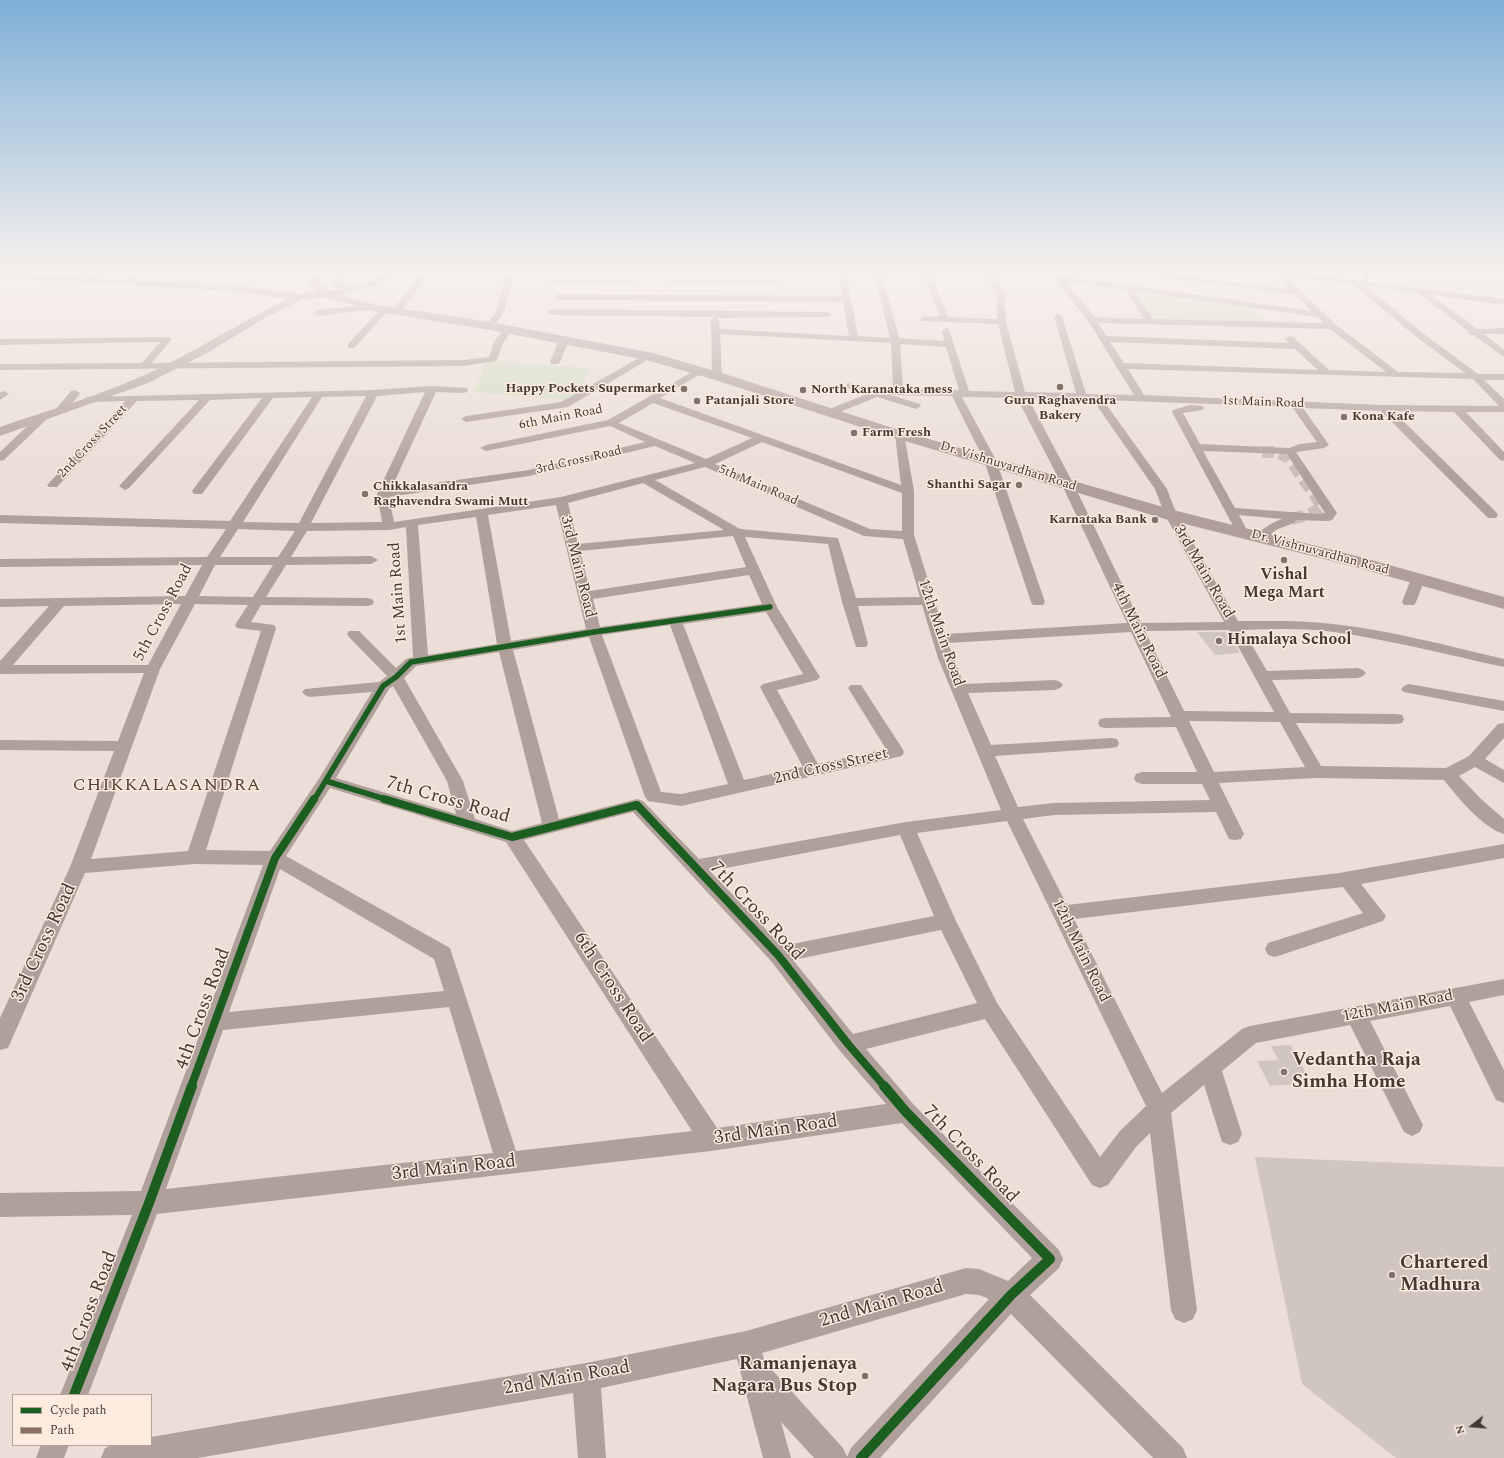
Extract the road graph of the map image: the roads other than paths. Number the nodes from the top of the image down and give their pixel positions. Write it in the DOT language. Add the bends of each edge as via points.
graph roads {
  1 [pos="53,341"];
  2 [pos="165,341"];
  3 [pos="218,341"];
  4 [pos="356,341"];
  5 [pos="500,341"];
  6 [pos="564,341"];
  7 [pos="569,341"];
  8 [pos="715,341"];
  9 [pos="895,341"];
  10 [pos="909,341"];
  11 [pos="949,341"];
  12 [pos="1007,341"];
  13 [pos="1065,341"];
  14 [pos="1105,341"];
  15 [pos="1160,341"];
  16 [pos="1292,341"];
  17 [pos="1352,341"];
  18 [pos="1428,341"];
  19 [pos="1485,341"];
  20 [pos="0,342"];
  21 [pos="950,344"];
  22 [pos="350,346"];
  23 [pos="1297,346"];
  24 [pos="1504,354"];
  25 [pos="648,356"];
  26 [pos="555,362"];
  27 [pos="146,365"];
  28 [pos="1120,366"];
  29 [pos="0,367"];
  30 [pos="171,367"];
  31 [pos="700,370"];
  32 [pos="1327,373"];
  33 [pos="1396,375"];
  34 [pos="717,376"];
  35 [pos="1475,376"];
  36 [pos="1504,377"];
  37 [pos="852,386"];
  38 [pos="432,390"];
  39 [pos="463,390"];
  40 [pos="898,392"];
  41 [pos="75,393"];
  42 [pos="960,393"];
  43 [pos="319,394"];
  44 [pos="373,394"];
  45 [pos="876,394"];
  46 [pos="1021,395"];
  47 [pos="269,396"];
  48 [pos="1082,397"];
  49 [pos="1096,397"];
  50 [pos="206,398"];
  51 [pos="1142,398"];
  52 [pos="91,399"];
  53 [pos="133,399"];
  54 [pos="652,399"];
  55 [pos="1504,405"];
  56 [pos="916,406"];
  57 [pos="1298,408"];
  58 [pos="1384,408"];
  59 [pos="1504,409"];
  60 [pos="60,410"];
  61 [pos="1458,410"];
  62 [pos="831,412"];
  63 [pos="44,416"];
  64 [pos="466,419"];
  65 [pos="611,423"];
  66 [pos="0,432"];
  67 [pos="900,435"];
  68 [pos="760,439"];
  69 [pos="657,442"];
  70 [pos="1194,445"];
  71 [pos="486,448"];
  72 [pos="1295,449"];
  73 [pos="0,458"];
  74 [pos="1504,458"];
  75 [pos="990,460"];
  76 [pos="705,464"];
  77 [pos="646,480"];
  78 [pos="53,485"];
  79 [pos="1068,485"];
  80 [pos="125,486"];
  81 [pos="198,491"];
  82 [pos="908,491"];
  83 [pos="383,494"];
  84 [pos="561,501"];
  85 [pos="1230,511"];
  86 [pos="481,513"];
  87 [pos="1171,515"];
  88 [pos="1492,515"];
  89 [pos="0,519"];
  90 [pos="1290,520"];
  91 [pos="412,523"];
  92 [pos="234,526"];
  93 [pos="389,526"];
  94 [pos="303,527"];
  95 [pos="737,532"];
  96 [pos="1242,532"];
  97 [pos="908,535"];
  98 [pos="1262,537"];
  99 [pos="573,548"];
  100 [pos="371,560"];
  101 [pos="211,561"];
  102 [pos="284,561"];
  103 [pos="0,563"];
  104 [pos="754,570"];
  105 [pos="1418,579"];
  106 [pos="585,596"];
  107 [pos="190,600"];
  108 [pos="928,601"];
  109 [pos="60,602"];
  110 [pos="257,602"];
  111 [pos="367,602"];
  112 [pos="850,602"];
  113 [pos="1038,602"];
  114 [pos="1409,602"];
  115 [pos="0,603"];
  116 [pos="1504,604"];
  117 [pos="770,607"];
  118 [pos="675,621"];
  119 [pos="1233,626"];
  120 [pos="1135,627"];
  121 [pos="594,632"];
  122 [pos="354,634"];
  123 [pos="939,639"];
  124 [pos="861,644"];
  125 [pos="505,647"];
  126 [pos="416,661"];
  127 [pos="1504,663"];
  128 [pos="0,669"];
  129 [pos="153,669"];
  130 [pos="1358,673"];
  131 [pos="1262,676"];
  132 [pos="389,682"];
  133 [pos="1055,685"];
  134 [pos="856,688"];
  135 [pos="958,689"];
  136 [pos="1409,689"];
  137 [pos="310,692"];
  138 [pos="1504,706"];
  139 [pos="1284,716"];
  140 [pos="1396,718"];
  141 [pos="1181,719"];
  142 [pos="1106,723"];
  143 [pos="1504,728"];
  144 [pos="1111,743"];
  145 [pos="0,745"];
  146 [pos="124,746"];
  147 [pos="986,751"];
  148 [pos="1474,760"];
  149 [pos="813,771"];
  150 [pos="1316,772"];
  151 [pos="1449,774"];
  152 [pos="1504,777"];
  153 [pos="1142,778"];
  154 [pos="1208,778"];
  155 [pos="326,781"];
  156 [pos="738,788"];
  157 [pos="1222,806"];
  158 [pos="1012,814"];
  159 [pos="550,821"];
  160 [pos="467,823"];
  161 [pos="906,828"];
  162 [pos="1504,828"];
  163 [pos="1235,834"];
  164 [pos="512,837"];
  165 [pos="1504,851"];
  166 [pos="195,857"];
  167 [pos="275,858"];
  168 [pos="79,867"];
  169 [pos="694,867"];
  170 [pos="1347,879"];
  171 [pos="1062,913"];
  172 [pos="946,921"];
  173 [pos="1275,949"];
  174 [pos="778,955"];
  175 [pos="1504,987"];
  176 [pos="1456,996"];
  177 [pos="457,998"];
  178 [pos="990,1009"];
  179 [pos="1356,1015"];
  180 [pos="215,1022"];
  181 [pos="0,1041"];
  182 [pos="848,1044"];
  183 [pos="1210,1067"];
  184 [pos="1504,1093"];
  185 [pos="1159,1109"];
  186 [pos="906,1112"];
  187 [pos="1412,1125"];
  188 [pos="1230,1134"];
  189 [pos="711,1140"];
  190 [pos="508,1163"];
  191 [pos="149,1203"];
  192 [pos="0,1205"];
  193 [pos="1011,1295"];
  194 [pos="1184,1310"];
  195 [pos="750,1357"];
  196 [pos="586,1377"];
  197 [pos="74,1394"];
  198 [pos="55,1446"];
  199 [pos="50,1458"];
  200 [pos="115,1458"];
  201 [pos="592,1458"];
  202 [pos="777,1458"];
  203 [pos="833,1458"];
  204 [pos="860,1458"];
  205 [pos="1173,1458"];
  1 -- 20 [label="street"];
  2 -- 27 [label="street"];
  3 -- 30 [label="street"];
  4 -- 22 [label="street"];
  5 -- 30 [label="street" via="493,359 487,360"];
  6 -- 26 [label="street"];
  7 -- 25 [label="main road, Dr. Vishnuvardhan Road"];
  8 -- 34 [label="street"];
  9 -- 40 [label="street"];
  10 -- 21 [label="street"];
  11 -- 21 [label="street"];
  12 -- 46 [label="street"];
  13 -- 48 [label="street"];
  14 -- 28 [label="street"];
  15 -- 23 [label="street"];
  16 -- 23 [label="street"];
  17 -- 33 [label="street"];
  18 -- 35 [label="street"];
  19 -- 24 [label="street"];
  21 -- 42 [label="street"];
  23 -- 32 [label="street"];
  25 -- 31 [label="main road, Dr. Vishnuvardhan Road"];
  25 -- 64 [label="street" via="564,405"];
  27 -- 29 [label="street"];
  27 -- 30 [label="street"];
  28 -- 32 [label="street"];
  28 -- 51 [label="street"];
  30 -- 52 [label="street"];
  31 -- 34 [label="main road, Dr. Vishnuvardhan Road"];
  31 -- 54 [label="street, 6th Main Road"];
  32 -- 33 [label="street"];
  33 -- 35 [label="street"];
  34 -- 62 [label="main road, Dr. Vishnuvardhan Road"];
  35 -- 36 [label="street"];
  35 -- 55 [label="street"];
  37 -- 45 [label="street"];
  38 -- 39 [label="street"];
  38 -- 44 [label="street"];
  38 -- 83 [label="street"];
  40 -- 42 [label="street, 1st Main Road"];
  40 -- 45 [label="street, 1st Main Road"];
  41 -- 60 [label="street"];
  42 -- 46 [label="street, 1st Main Road"];
  42 -- 75 [label="street"];
  43 -- 44 [label="street"];
  43 -- 47 [label="street"];
  43 -- 92 [label="street, 5th Cross Road"];
  44 -- 94 [label="street"];
  45 -- 56 [label="street"];
  45 -- 62 [label="street"];
  46 -- 48 [label="street, 1st Main Road"];
  46 -- 79 [label="street"];
  47 -- 50 [label="street"];
  47 -- 81 [label="street"];
  48 -- 49 [label="street, 1st Main Road"];
  49 -- 51 [label="street, 1st Main Road"];
  49 -- 87 [label="street, 3rd Main Road" via="1161,489"];
  50 -- 53 [label="street"];
  50 -- 80 [label="street"];
  51 -- 57 [label="street, 1st Main Road"];
  52 -- 53 [label="street"];
  52 -- 60 [label="street"];
  53 -- 78 [label="street, 2nd Cross Street"];
  54 -- 65 [label="street, 6th Main Road"];
  54 -- 68 [label="street"];
  57 -- 58 [label="street, 1st Main Road"];
  57 -- 70 [label="street" via="1182,409 1177,412"];
  57 -- 72 [label="street" via="1324,445"];
  58 -- 61 [label="street, 1st Main Road"];
  58 -- 88 [label="street"];
  59 -- 61 [label="street, 1st Main Road"];
  60 -- 63 [label="street"];
  61 -- 74 [label="street"];
  62 -- 67 [label="main road, Dr. Vishnuvardhan Road"];
  63 -- 66 [label="street"];
  63 -- 73 [label="street"];
  65 -- 69 [label="street, 5th Main Road"];
  65 -- 71 [label="street, 6th Main Road"];
  67 -- 75 [label="main road, Dr. Vishnuvardhan Road"];
  67 -- 82 [label="street, 12th Main Road"];
  68 -- 76 [label="street"];
  68 -- 82 [label="street"];
  69 -- 76 [label="street, 5th Main Road"];
  69 -- 83 [label="street, 3rd Cross Road" via="529,473"];
  70 -- 72 [label="street"];
  70 -- 85 [label="street"];
  72 -- 85 [label="street" via="1331,514 1328,517"];
  75 -- 79 [label="main road, Dr. Vishnuvardhan Road"];
  75 -- 113 [label="street"];
  76 -- 77 [label="street"];
  76 -- 97 [label="street, 5th Main Road" via="868,533"];
  77 -- 84 [label="street"];
  77 -- 95 [label="street"];
  79 -- 87 [label="main road, Dr. Vishnuvardhan Road"];
  79 -- 120 [label="street, 4th Main Road"];
  82 -- 97 [label="street, 12th Main Road"];
  83 -- 93 [label="street"];
  84 -- 86 [label="street"];
  84 -- 99 [label="street, 3rd Main Road"];
  85 -- 96 [label="street"];
  86 -- 91 [label="street"];
  86 -- 125 [label="street"];
  87 -- 96 [label="main road, Dr. Vishnuvardhan Road"];
  87 -- 119 [label="street, 3rd Main Road"];
  89 -- 92 [label="street"];
  90 -- 98 [label="street" via="1271,528"];
  91 -- 93 [label="street"];
  91 -- 126 [label="street, 1st Main Road"];
  92 -- 94 [label="street"];
  92 -- 101 [label="street, 5th Cross Road"];
  93 -- 94 [label="street"];
  94 -- 102 [label="street"];
  95 -- 99 [label="street"];
  95 -- 104 [label="street"];
  95 -- 112 [label="street" via="834,541"];
  96 -- 98 [label="main road, Dr. Vishnuvardhan Road"];
  97 -- 108 [label="street, 12th Main Road"];
  98 -- 105 [label="main road, Dr. Vishnuvardhan Road"];
  99 -- 106 [label="street, 3rd Main Road"];
  100 -- 102 [label="street"];
  101 -- 102 [label="street"];
  101 -- 103 [label="street"];
  101 -- 107 [label="street, 5th Cross Road"];
  102 -- 110 [label="street"];
  104 -- 106 [label="street"];
  104 -- 117 [label="street"];
  105 -- 114 [label="street"];
  105 -- 116 [label="main road, Dr. Vishnuvardhan Road"];
  106 -- 121 [label="street, 3rd Main Road"];
  107 -- 109 [label="street"];
  107 -- 110 [label="street"];
  107 -- 129 [label="street, 5th Cross Road"];
  108 -- 112 [label="street"];
  108 -- 123 [label="street, 12th Main Road"];
  109 -- 115 [label="street"];
  109 -- 128 [label="street"];
  110 -- 111 [label="street"];
  110 -- 166 [label="street" via="242,626 269,628"];
  112 -- 124 [label="street"];
  117 -- 118 [label="street"];
  117 -- 149 [label="street" via="812,677 768,687"];
  118 -- 121 [label="street"];
  118 -- 156 [label="street"];
  119 -- 120 [label="street"];
  119 -- 127 [label="street" via="1286,625 1333,628"];
  119 -- 131 [label="street, 3rd Main Road"];
  120 -- 123 [label="street"];
  120 -- 141 [label="street, 4th Main Road"];
  121 -- 125 [label="street"];
  121 -- 156 [label="street" via="654,797 681,800"];
  122 -- 132 [label="street"];
  123 -- 135 [label="street, 12th Main Road"];
  125 -- 126 [label="street"];
  125 -- 159 [label="street"];
  126 -- 132 [label="street, 4th Cross Road"];
  128 -- 129 [label="street"];
  129 -- 146 [label="street, 5th Cross Road"];
  130 -- 131 [label="street"];
  131 -- 139 [label="street, 3rd Main Road"];
  132 -- 137 [label="street"];
  132 -- 155 [label="street, 4th Cross Road"];
  132 -- 160 [label="street" via="455,781"];
  133 -- 135 [label="street"];
  134 -- 149 [label="street, 2nd Cross Street" via="896,752"];
  135 -- 147 [label="street, 12th Main Road"];
  136 -- 138 [label="street"];
  139 -- 140 [label="street"];
  139 -- 141 [label="street"];
  139 -- 150 [label="street, 3rd Main Road"];
  141 -- 142 [label="street"];
  141 -- 154 [label="street, 4th Main Road"];
  143 -- 148 [label="street"];
  144 -- 147 [label="street"];
  145 -- 146 [label="street"];
  146 -- 168 [label="street, 5th Cross Road"];
  147 -- 158 [label="street, 12th Main Road"];
  148 -- 151 [label="street"];
  148 -- 152 [label="street"];
  149 -- 156 [label="street, 2nd Cross Street"];
  150 -- 151 [label="street"];
  150 -- 154 [label="street"];
  151 -- 162 [label="street" via="1477,807"];
  153 -- 154 [label="street"];
  154 -- 157 [label="street, 4th Main Road"];
  155 -- 160 [label="street, 7th Cross Road"];
  155 -- 167 [label="street, 4th Cross Road"];
  157 -- 158 [label="street" via="1054,809"];
  157 -- 163 [label="street, 4th Main Road"];
  158 -- 161 [label="street"];
  158 -- 171 [label="street, 12th Main Road"];
  159 -- 164 [label="street, 7th Cross Road"];
  159 -- 169 [label="street, 7th Cross Road" via="637,805"];
  160 -- 164 [label="street, 7th Cross Road"];
  161 -- 169 [label="street"];
  161 -- 172 [label="street"];
  164 -- 189 [label="street, 6th Cross Road"];
  165 -- 170 [label="street"];
  166 -- 167 [label="street"];
  166 -- 168 [label="street"];
  167 -- 177 [label="street" via="442,954"];
  167 -- 180 [label="street, 4th Cross Road"];
  168 -- 181 [label="street, 3rd Cross Road"];
  169 -- 174 [label="street, 7th Cross Road"];
  170 -- 171 [label="street"];
  170 -- 173 [label="street" via="1376,916"];
  171 -- 185 [label="street, 12th Main Road"];
  172 -- 174 [label="street"];
  172 -- 178 [label="street"];
  174 -- 182 [label="street, 7th Cross Road"];
  175 -- 176 [label="street, 12th Main Road"];
  176 -- 179 [label="street, 12th Main Road"];
  176 -- 184 [label="street"];
  177 -- 180 [label="street"];
  177 -- 190 [label="street"];
  178 -- 182 [label="street"];
  178 -- 185 [label="street" via="1100,1177 1128,1138"];
  179 -- 183 [label="street, 12th Main Road" via="1250,1035"];
  179 -- 187 [label="street"];
  180 -- 191 [label="street, 4th Cross Road"];
  182 -- 186 [label="street, 7th Cross Road"];
  183 -- 185 [label="street, 12th Main Road"];
  183 -- 188 [label="street"];
  185 -- 194 [label="street"];
  186 -- 189 [label="street, 3rd Main Road"];
  186 -- 193 [label="street, 7th Cross Road" via="1050,1259"];
  189 -- 190 [label="street, 3rd Main Road"];
  190 -- 191 [label="street, 3rd Main Road"];
  191 -- 192 [label="street, 3rd Main Road"];
  191 -- 197 [label="street, 4th Cross Road"];
  193 -- 195 [label="street, 2nd Main Road" via="979,1282 966,1281"];
  193 -- 204 [label="street"];
  193 -- 205 [label="street"];
  195 -- 196 [label="street, 2nd Main Road"];
  195 -- 202 [label="street"];
  195 -- 203 [label="street"];
  196 -- 200 [label="street, 2nd Main Road"];
  196 -- 201 [label="street"];
  198 -- 199 [label="street"];
}
